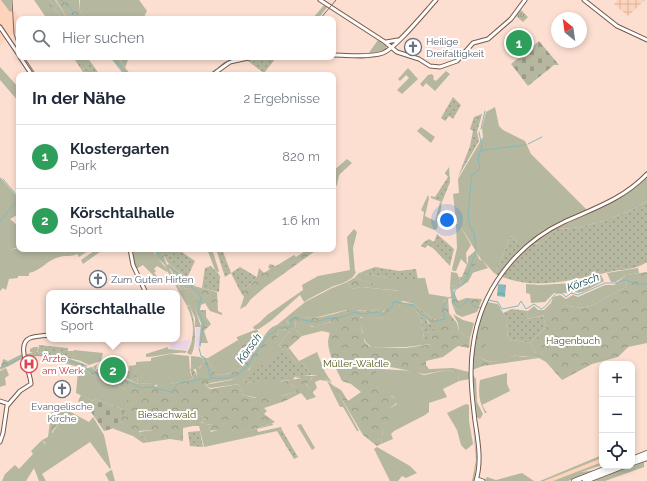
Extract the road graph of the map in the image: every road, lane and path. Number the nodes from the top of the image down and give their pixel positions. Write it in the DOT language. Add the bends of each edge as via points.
graph roads {
  1 [pos="320,0"];
  2 [pos="436,0"];
  3 [pos="525,0"];
  4 [pos="584,0"];
  5 [pos="0,27"];
  6 [pos="399,39"];
  7 [pos="647,40"];
  8 [pos="385,42"];
  9 [pos="391,48"];
  10 [pos="16,50"];
  11 [pos="336,55"];
  12 [pos="23,60"];
  13 [pos="239,60"];
  14 [pos="30,72"];
  15 [pos="216,72"];
  16 [pos="647,174"];
  17 [pos="131,252"];
  18 [pos="145,290"];
  19 [pos="46,336"];
  20 [pos="0,401"];
  21 [pos="9,404"];
  22 [pos="0,442"];
  23 [pos="647,453"];
  24 [pos="635,458"];
  25 [pos="647,458"];
  26 [pos="635,462"];
  27 [pos="604,469"];
  28 [pos="616,469"];
  29 [pos="477,480"];
  30 [pos="483,481"];
  31 [pos="574,481"];
  32 [pos="585,481"];
  1 -- 8 [label="main road"];
  2 -- 6 [label="main road"];
  3 -- 9 [label="main road" via="511,19 487,40 472,43 462,56 451,64 436,67"];
  4 -- 7 [label="main road" via="617,26"];
  5 -- 10 [label="main road"];
  6 -- 8 [label="main road" via="390,43"];
  6 -- 9 [label="main road"];
  8 -- 9 [label="main road"];
  9 -- 11 [label="main road" via="377,54"];
  12 -- 14 [label="main road"];
  13 -- 15 [label="main road" via="230,62"];
  16 -- 29 [label="main road" via="611,202 559,225 525,248 507,266 486,300 474,340 471,363 479,456"];
  17 -- 18 [label="main road" via="133,265"];
  19 -- 21 [label="main road" via="28,339 24,347 24,356 31,383"];
  20 -- 21 [label="main road"];
  21 -- 22 [label="main road"];
  23 -- 24 [label="highway"];
  25 -- 26 [label="highway"];
  27 -- 31 [label="highway"];
  28 -- 32 [label="highway"];
  29 -- 30 [label="main road"];
}
